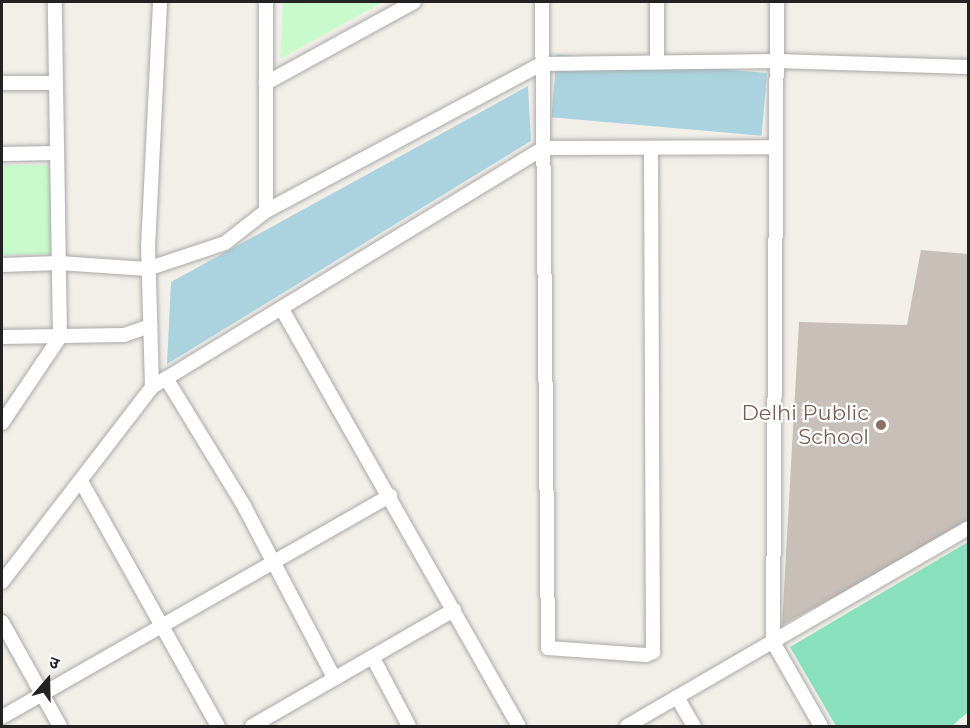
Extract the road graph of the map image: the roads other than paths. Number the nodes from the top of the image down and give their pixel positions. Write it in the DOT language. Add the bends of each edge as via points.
graph roads {
  1 [pos="55,2"];
  2 [pos="160,2"];
  3 [pos="266,2"];
  4 [pos="414,2"];
  5 [pos="542,2"];
  6 [pos="657,2"];
  7 [pos="777,2"];
  8 [pos="777,61"];
  9 [pos="657,62"];
  10 [pos="541,64"];
  11 [pos="969,67"];
  12 [pos="2,83"];
  13 [pos="56,83"];
  14 [pos="266,83"];
  15 [pos="776,147"];
  16 [pos="544,148"];
  17 [pos="651,148"];
  18 [pos="57,153"];
  19 [pos="2,154"];
  20 [pos="266,211"];
  21 [pos="59,263"];
  22 [pos="2,265"];
  23 [pos="147,269"];
  24 [pos="283,311"];
  25 [pos="150,326"];
  26 [pos="2,337"];
  27 [pos="60,337"];
  28 [pos="166,378"];
  29 [pos="152,387"];
  30 [pos="6,411"];
  31 [pos="2,423"];
  32 [pos="82,483"];
  33 [pos="390,496"];
  34 [pos="969,528"];
  35 [pos="273,561"];
  36 [pos="2,582"];
  37 [pos="454,610"];
  38 [pos="2,622"];
  39 [pos="162,626"];
  40 [pos="773,642"];
  41 [pos="372,658"];
  42 [pos="335,679"];
  43 [pos="43,694"];
  44 [pos="677,697"];
  45 [pos="2,717"];
  46 [pos="60,726"];
  47 [pos="218,726"];
  48 [pos="252,726"];
  49 [pos="409,726"];
  50 [pos="519,726"];
  51 [pos="627,726"];
  52 [pos="694,726"];
  53 [pos="822,726"];
  1 -- 13 [label="street"];
  2 -- 23 [label="street"];
  3 -- 14 [label="street"];
  4 -- 14 [label="street"];
  5 -- 10 [label="street"];
  6 -- 9 [label="street"];
  7 -- 8 [label="street"];
  8 -- 9 [label="street"];
  8 -- 11 [label="street"];
  8 -- 15 [label="street"];
  9 -- 10 [label="street"];
  10 -- 16 [label="street"];
  10 -- 20 [label="street"];
  12 -- 13 [label="street"];
  13 -- 18 [label="street"];
  14 -- 20 [label="street"];
  15 -- 17 [label="street"];
  15 -- 40 [label="street"];
  16 -- 17 [label="street"];
  16 -- 17 [label="street" via="548,648 646,655 653,652"];
  16 -- 24 [label="street"];
  18 -- 19 [label="street"];
  18 -- 21 [label="street"];
  20 -- 23 [label="street" via="225,243"];
  21 -- 22 [label="street"];
  21 -- 23 [label="street"];
  21 -- 27 [label="street"];
  23 -- 25 [label="street"];
  24 -- 28 [label="street"];
  24 -- 33 [label="street"];
  25 -- 27 [label="street" via="123,335"];
  25 -- 29 [label="street"];
  26 -- 27 [label="street"];
  27 -- 30 [label="street"];
  28 -- 29 [label="street"];
  28 -- 35 [label="street"];
  29 -- 32 [label="street"];
  30 -- 31 [label="street"];
  32 -- 36 [label="street"];
  32 -- 39 [label="street"];
  33 -- 35 [label="street"];
  33 -- 37 [label="street"];
  34 -- 40 [label="street"];
  35 -- 39 [label="street"];
  35 -- 42 [label="street"];
  37 -- 41 [label="street"];
  37 -- 50 [label="street"];
  38 -- 43 [label="street"];
  39 -- 43 [label="street"];
  39 -- 47 [label="street"];
  40 -- 44 [label="street"];
  40 -- 53 [label="street"];
  41 -- 42 [label="street"];
  41 -- 49 [label="street"];
  42 -- 48 [label="street"];
  43 -- 45 [label="street"];
  43 -- 46 [label="street"];
  44 -- 51 [label="street"];
  44 -- 52 [label="street"];
}
